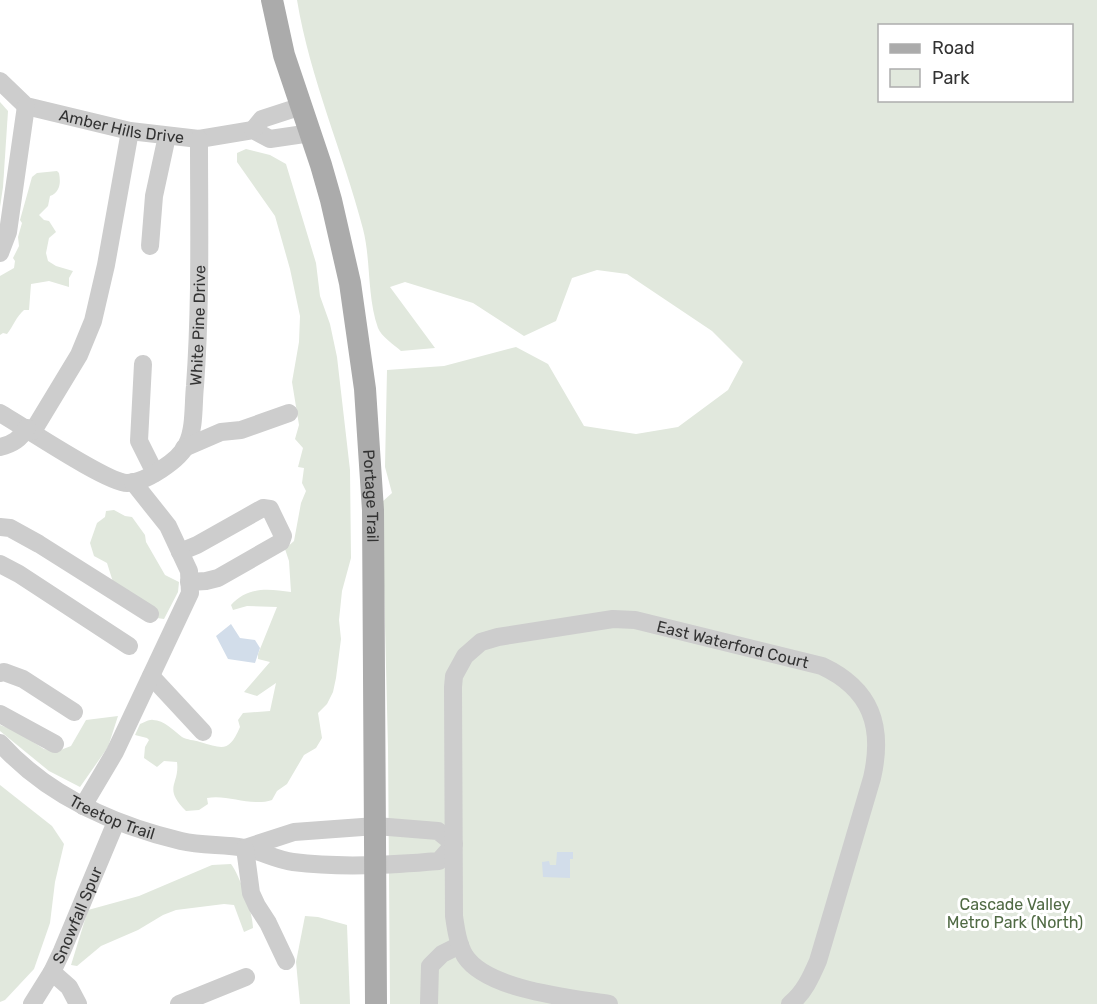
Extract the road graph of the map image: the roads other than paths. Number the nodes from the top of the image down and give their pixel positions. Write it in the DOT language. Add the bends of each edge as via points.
graph roads {
  1 [pos="272,0"];
  2 [pos="0,81"];
  3 [pos="26,106"];
  4 [pos="302,106"];
  5 [pos="253,130"];
  6 [pos="130,132"];
  7 [pos="311,133"];
  8 [pos="167,136"];
  9 [pos="199,140"];
  10 [pos="150,246"];
  11 [pos="0,253"];
  12 [pos="143,364"];
  13 [pos="0,413"];
  14 [pos="289,413"];
  15 [pos="30,429"];
  16 [pos="0,447"];
  17 [pos="184,448"];
  18 [pos="155,473"];
  19 [pos="133,482"];
  20 [pos="0,527"];
  21 [pos="180,552"];
  22 [pos="0,564"];
  23 [pos="189,582"];
  24 [pos="150,614"];
  25 [pos="129,646"];
  26 [pos="0,674"];
  27 [pos="151,676"];
  28 [pos="74,712"];
  29 [pos="0,714"];
  30 [pos="203,732"];
  31 [pos="0,743"];
  32 [pos="55,744"];
  33 [pos="83,806"];
  34 [pos="116,822"];
  35 [pos="376,826"];
  36 [pos="454,844"];
  37 [pos="245,848"];
  38 [pos="376,866"];
  39 [pos="459,945"];
  40 [pos="286,962"];
  41 [pos="52,972"];
  42 [pos="246,977"];
  43 [pos="33,1003"];
  44 [pos="78,1004"];
  45 [pos="179,1004"];
  46 [pos="376,1004"];
  47 [pos="429,1004"];
  48 [pos="609,1004"];
  49 [pos="790,1004"];
  1 -- 4 [label="main road, Portage Trail" via="284,55"];
  2 -- 3 [label="street, Amber Hills Drive"];
  3 -- 6 [label="street, Amber Hills Drive"];
  3 -- 11 [label="street" via="8,232"];
  4 -- 5 [label="street, Amber Hills Drive" via="262,119"];
  4 -- 7 [label="main road, Portage Trail"];
  5 -- 7 [label="street, Amber Hills Drive" via="270,139"];
  5 -- 9 [label="street, Amber Hills Drive"];
  6 -- 8 [label="street, Amber Hills Drive"];
  6 -- 15 [label="street" via="93,321 79,355"];
  7 -- 35 [label="main road, Portage Trail" via="350,284 365,389 373,510"];
  8 -- 9 [label="street, Amber Hills Drive"];
  8 -- 10 [label="street" via="154,196"];
  9 -- 17 [label="street, White Pine Drive" via="196,363 191,425"];
  12 -- 18 [label="street" via="139,441"];
  13 -- 15 [label="street"];
  14 -- 17 [label="street" via="241,430 220,432"];
  15 -- 16 [label="street"];
  15 -- 19 [label="street" via="104,474 125,483"];
  17 -- 18 [label="street" via="177,458"];
  18 -- 19 [label="street"];
  19 -- 21 [label="street" via="168,526"];
  20 -- 24 [label="street" via="10,528 39,544"];
  21 -- 23 [label="street" via="189,571"];
  21 -- 23 [label="street" via="263,508 270,509 283,536 281,542 218,578"];
  22 -- 25 [label="street"];
  23 -- 27 [label="street" via="190,593"];
  26 -- 28 [label="street" via="23,679"];
  27 -- 30 [label="street"];
  27 -- 33 [label="street" via="115,753"];
  29 -- 32 [label="street"];
  31 -- 33 [label="street, Treetop Trail" via="20,765"];
  33 -- 34 [label="street, Treetop Trail"];
  34 -- 37 [label="street, Treetop Trail" via="183,842"];
  34 -- 41 [label="street, Snowfall Spur"];
  35 -- 36 [label="street" via="438,831"];
  35 -- 37 [label="street, Treetop Trail" via="294,832"];
  35 -- 38 [label="main road, Portage Trail"];
  36 -- 38 [label="street" via="439,861"];
  36 -- 39 [label="street, East Waterford Court" via="454,916"];
  36 -- 49 [label="street, East Waterford Court" via="454,676 465,656 481,642 538,629 624,618 830,669 851,684 871,713 878,741 877,758 818,961 811,979"];
  37 -- 38 [label="street, Treetop Trail" via="291,862"];
  37 -- 40 [label="street" via="251,893"];
  38 -- 46 [label="main road, Portage Trail"];
  39 -- 47 [label="street" via="430,966"];
  39 -- 48 [label="street, East Waterford Court" via="475,967 505,983"];
  41 -- 43 [label="street, Snowfall Spur"];
  41 -- 44 [label="street" via="69,987"];
  42 -- 45 [label="street"];
}
